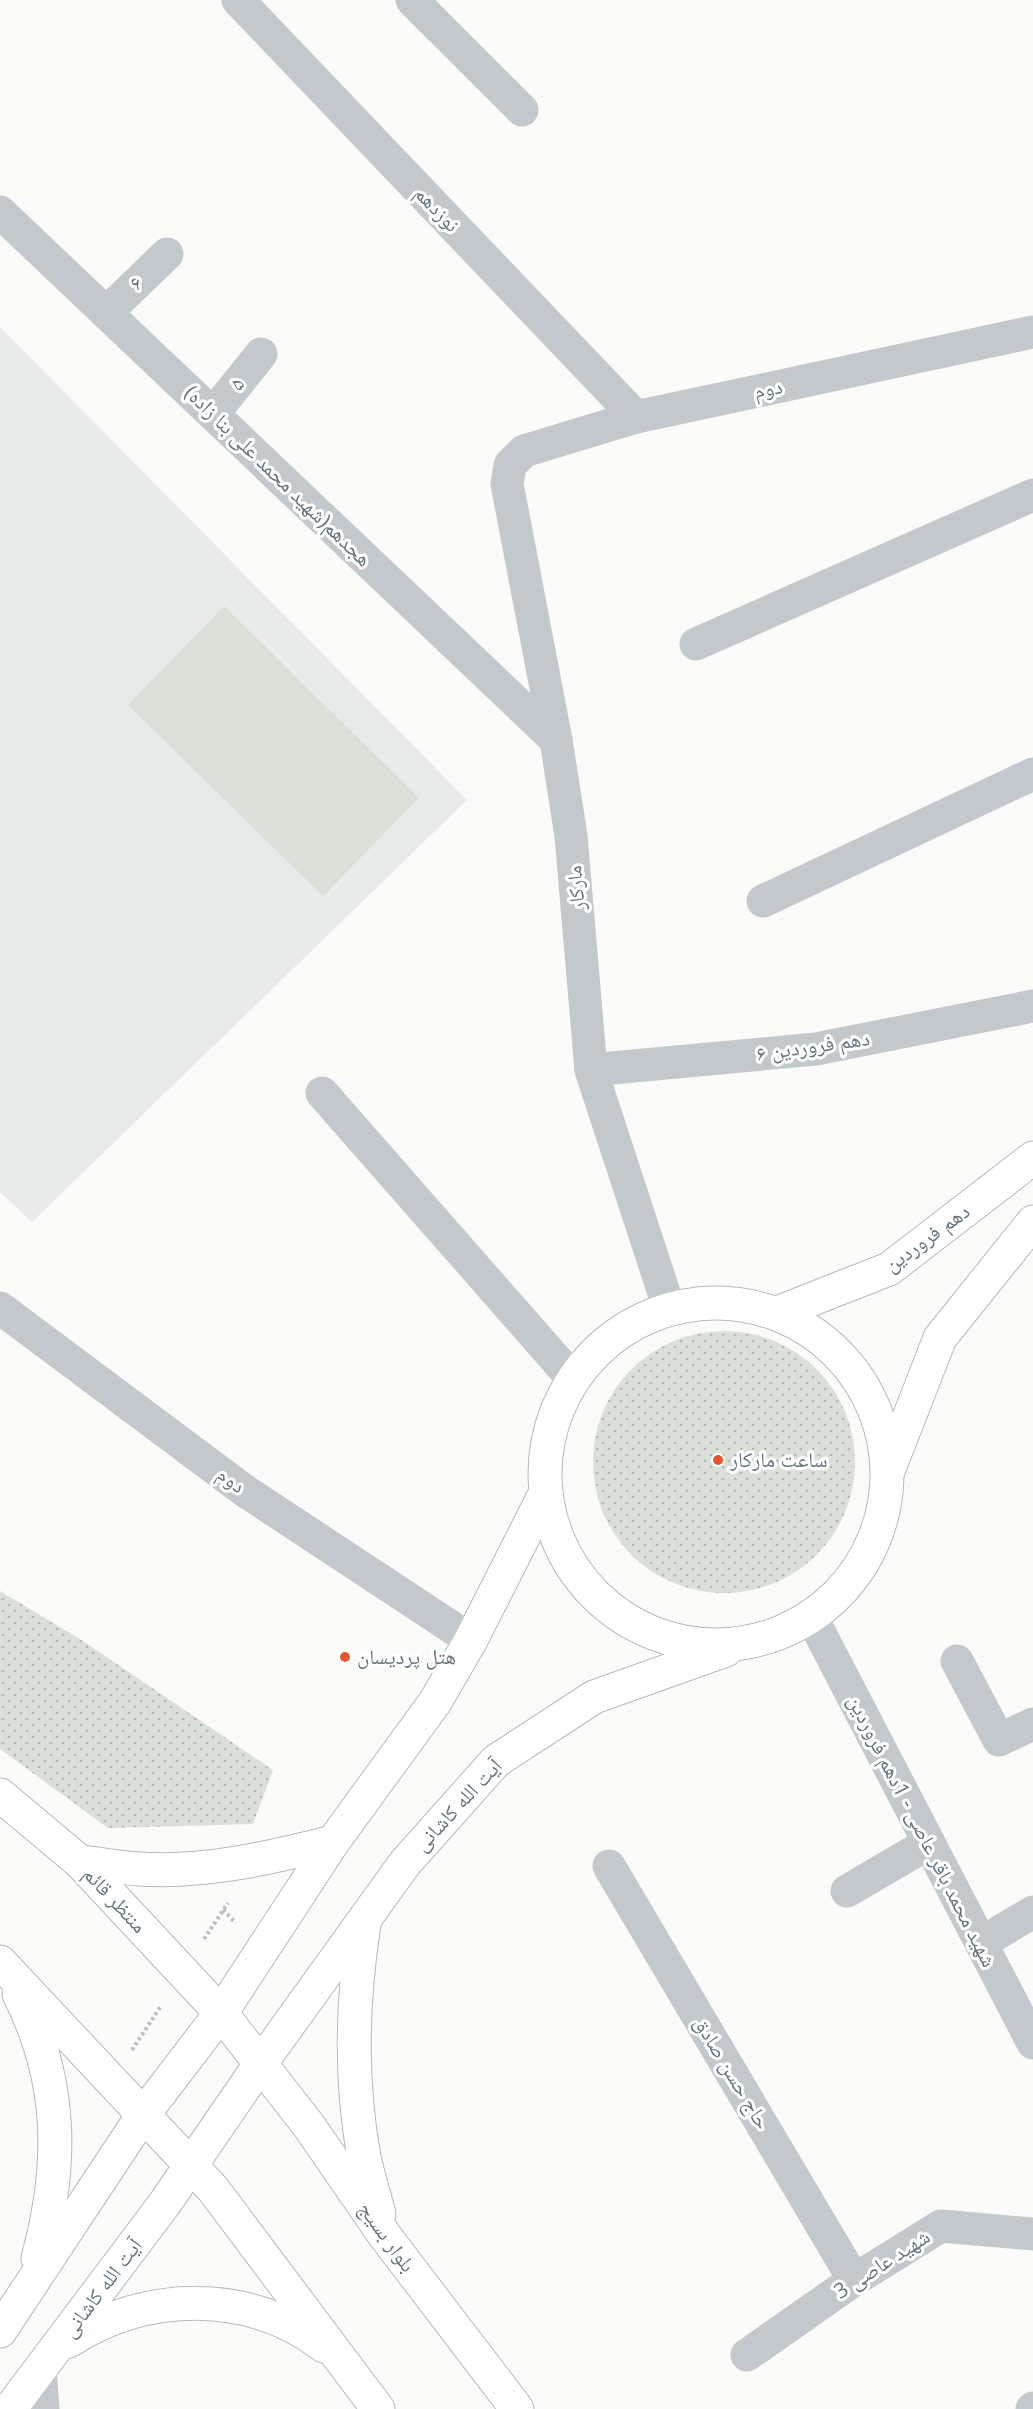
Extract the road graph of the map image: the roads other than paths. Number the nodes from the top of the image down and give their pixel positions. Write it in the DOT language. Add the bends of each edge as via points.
graph roads {
  1 [pos="238,0"];
  2 [pos="412,0"];
  3 [pos="522,110"];
  4 [pos="0,212"];
  5 [pos="167,254"];
  6 [pos="106,312"];
  7 [pos="1033,332"];
  8 [pos="261,354"];
  9 [pos="213,414"];
  10 [pos="636,417"];
  11 [pos="510,465"];
  12 [pos="1033,495"];
  13 [pos="696,644"];
  14 [pos="556,740"];
  15 [pos="1033,774"];
  16 [pos="763,901"];
  17 [pos="1033,1006"];
  18 [pos="591,1070"];
  19 [pos="322,1093"];
  20 [pos="1033,1158"];
  21 [pos="1033,1222"];
  22 [pos="668,1305"];
  23 [pos="0,1308"];
  24 [pos="777,1313"];
  25 [pos="573,1379"];
  26 [pos="888,1471"];
  27 [pos="545,1494"];
  28 [pos="812,1618"];
  29 [pos="471,1640"];
  30 [pos="736,1646"];
  31 [pos="957,1660"];
  32 [pos="1033,1724"];
  33 [pos="0,1795"];
  34 [pos="333,1842"];
  35 [pos="929,1843"];
  36 [pos="80,1862"];
  37 [pos="609,1866"];
  38 [pos="847,1891"];
  39 [pos="1033,1912"];
  40 [pos="364,1920"];
  41 [pos="981,1943"];
  42 [pos="3,1965"];
  43 [pos="221,2013"];
  44 [pos="1033,2043"];
  45 [pos="261,2064"];
  46 [pos="143,2115"];
  47 [pos="192,2166"];
  48 [pos="1033,2234"];
  49 [pos="385,2236"];
  50 [pos="854,2280"];
  51 [pos="20,2303"];
  52 [pos="0,2331"];
  53 [pos="747,2355"];
  54 [pos="49,2359"];
  55 [pos="342,2359"];
  56 [pos="10,2409"];
  57 [pos="43,2409"];
  58 [pos="378,2409"];
  59 [pos="517,2409"];
  1 -- 10 [label="street, نوزدهم"];
  2 -- 3 [label="street"];
  4 -- 6 [label="street, هجدهم(شهید محمد علی بنا زاده)"];
  5 -- 6 [label="street, ۶"];
  6 -- 9 [label="street, هجدهم(شهید محمد علی بنا زاده)"];
  7 -- 10 [label="street, دوم"];
  8 -- 9 [label="street, ۵"];
  9 -- 14 [label="street, هجدهم(شهید محمد علی بنا زاده)"];
  10 -- 11 [label="street, دوم" via="524,451"];
  11 -- 14 [label="street, مارکار" via="507,484"];
  12 -- 13 [label="street"];
  14 -- 18 [label="street, مارکار" via="571,836"];
  15 -- 16 [label="street"];
  17 -- 18 [label="street, دهم فروردین ۶" via="816,1049"];
  18 -- 22 [label="street, مارکار"];
  19 -- 25 [label="street"];
  20 -- 24 [label="main road, دهم فروردین" via="889,1269"];
  21 -- 26 [label="main road" via="940,1338"];
  22 -- 24 [label="main road" via="708,1302"];
  22 -- 25 [label="main road" via="634,1320 602,1345"];
  23 -- 29 [label="street, دوم" via="245,1491"];
  24 -- 26 [label="main road" via="834,1349 841,1358 873,1405"];
  25 -- 27 [label="main road" via="549,1434"];
  26 -- 28 [label="main road" via="880,1528 853,1579"];
  27 -- 29 [label="main road"];
  27 -- 30 [label="main road" via="565,1558 608,1610 669,1641"];
  28 -- 30 [label="main road, آیت الله کاشانی"];
  28 -- 35 [label="street, شهید محمد باقر عاصی - 1دهم فروردین"];
  29 -- 34 [label="main road" via="435,1702"];
  30 -- 40 [label="main road, آیت الله کاشانی" via="594,1697 496,1761 405,1863"];
  31 -- 32 [label="street" via="999,1740"];
  33 -- 36 [label="main road, منتظر قائم"];
  34 -- 36 [label="main road" via="254,1862 196,1867 141,1869"];
  34 -- 43 [label="main road"];
  35 -- 38 [label="street"];
  35 -- 41 [label="street, شهید محمد باقر عاصی - 1دهم فروردین"];
  36 -- 43 [label="main road, منتظر قائم"];
  37 -- 50 [label="street, حاج حسن صادق"];
  39 -- 41 [label="street"];
  40 -- 45 [label="main road, آیت الله کاشانی"];
  40 -- 49 [label="main road" via="355,1993 354,2075 364,2157"];
  41 -- 44 [label="street, شهید محمد باقر عاصی - 1دهم فروردین"];
  42 -- 46 [label="main road"];
  42 -- 51 [label="main road" via="40,2043 55,2124 49,2216"];
  43 -- 45 [label="main road, بلوار بسیج"];
  43 -- 46 [label="main road"];
  45 -- 47 [label="main road, آیت الله کاشانی"];
  45 -- 49 [label="main road, بلوار بسیج"];
  46 -- 47 [label="main road"];
  46 -- 51 [label="main road"];
  47 -- 54 [label="main road, آیت الله کاشانی"];
  47 -- 55 [label="main road"];
  48 -- 50 [label="street, 3 شهید عاصی" via="941,2226"];
  49 -- 59 [label="main road, بلوار بسیج"];
  50 -- 53 [label="street, 3 شهید عاصی"];
  51 -- 52 [label="main road"];
  54 -- 55 [label="main road" via="88,2328 122,2314 158,2305 195,2303 258,2312 316,2339"];
  54 -- 56 [label="main road, آیت الله کاشانی"];
  54 -- 57 [label="street"];
  55 -- 58 [label="main road"];
}
